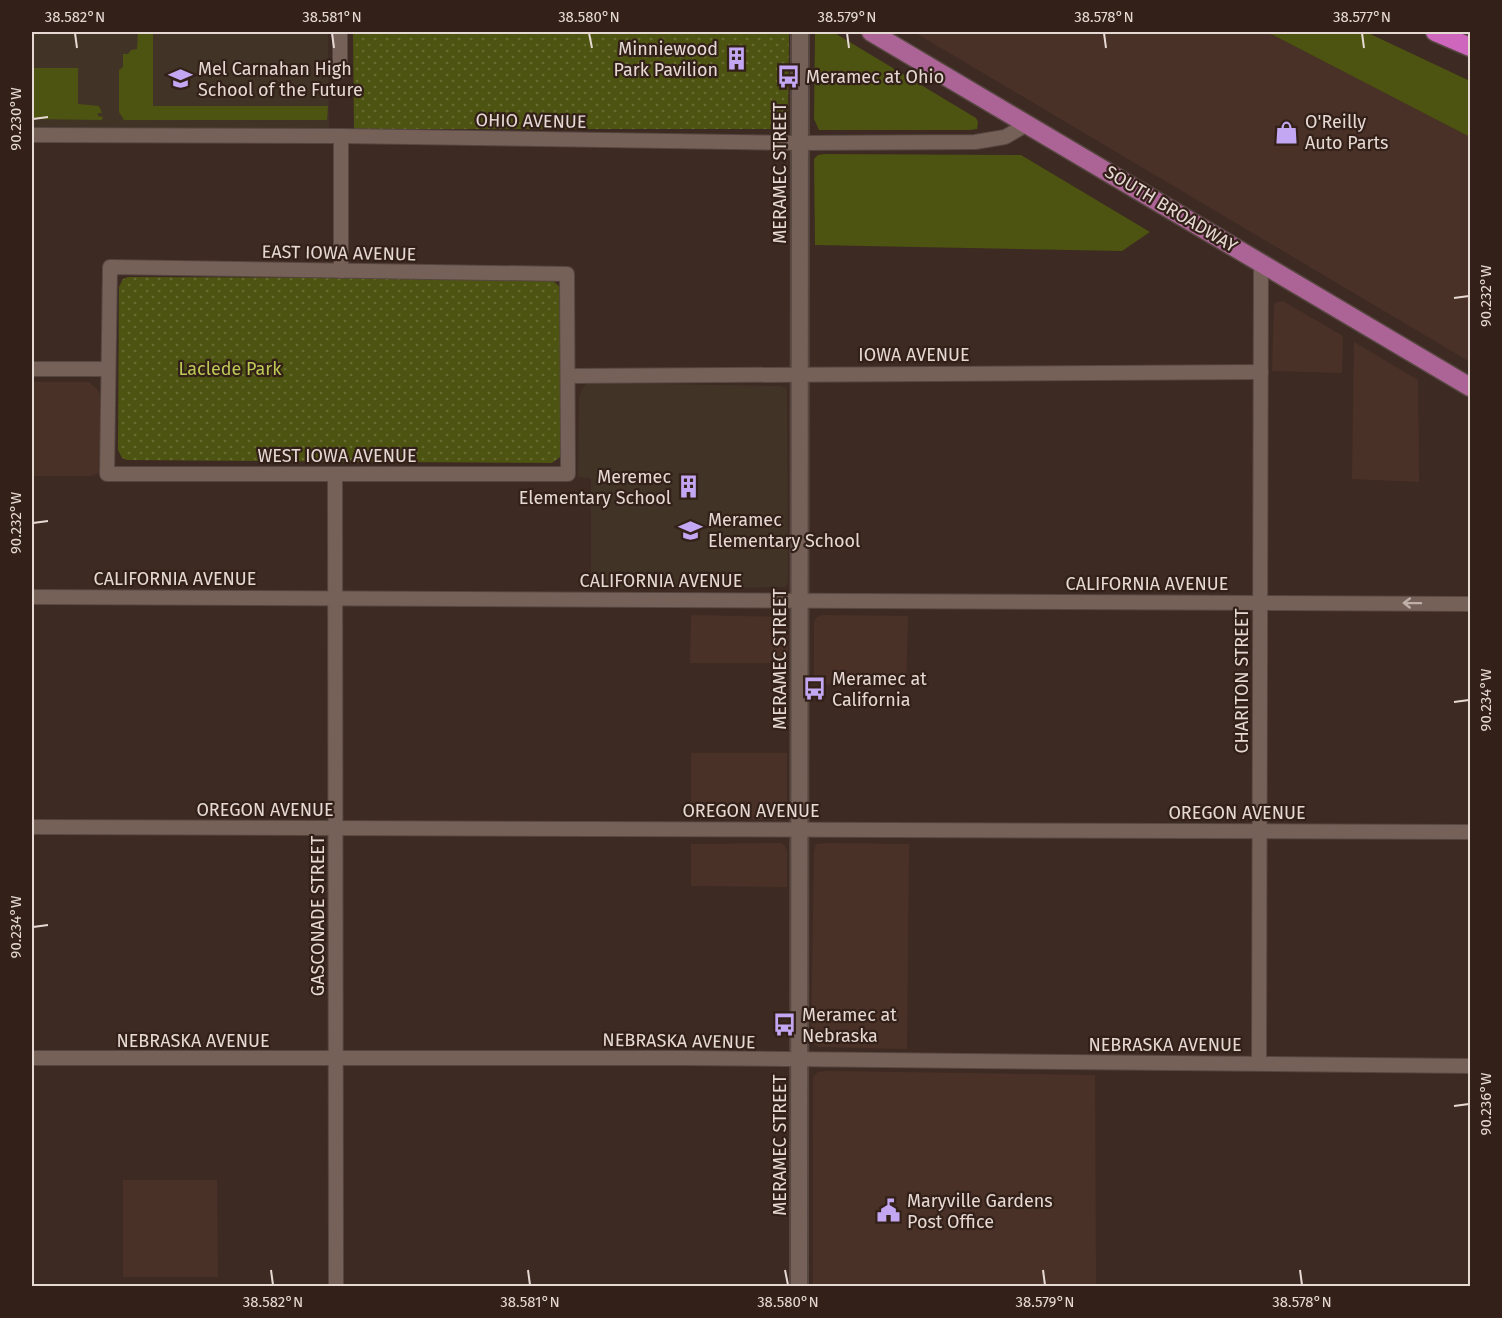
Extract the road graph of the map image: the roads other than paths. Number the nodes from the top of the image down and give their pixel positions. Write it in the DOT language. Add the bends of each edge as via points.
graph roads {
  1 [pos="340,32"];
  2 [pos="800,32"];
  3 [pos="872,32"];
  4 [pos="1435,32"];
  5 [pos="1470,47"];
  6 [pos="340,71"];
  7 [pos="1024,122"];
  8 [pos="32,135"];
  9 [pos="341,136"];
  10 [pos="800,143"];
  11 [pos="1261,263"];
  12 [pos="341,271"];
  13 [pos="32,369"];
  14 [pos="108,369"];
  15 [pos="1261,372"];
  16 [pos="800,374"];
  17 [pos="568,376"];
  18 [pos="1470,387"];
  19 [pos="335,474"];
  20 [pos="32,597"];
  21 [pos="335,598"];
  22 [pos="800,600"];
  23 [pos="1260,602"];
  24 [pos="1470,604"];
  25 [pos="32,826"];
  26 [pos="336,828"];
  27 [pos="800,830"];
  28 [pos="1260,831"];
  29 [pos="1470,832"];
  30 [pos="32,1058"];
  31 [pos="336,1059"];
  32 [pos="800,1061"];
  33 [pos="1259,1064"];
  34 [pos="1470,1066"];
  35 [pos="336,1287"];
  36 [pos="799,1287"];
  1 -- 6 [label="street"];
  2 -- 10 [label="street, MERAMEC STREET"];
  3 -- 7 [label="main road, SOUTH BROADWAY"];
  4 -- 5 [label="highway"];
  7 -- 10 [label="street, OHIO AVENUE" via="1013,133 986,142"];
  7 -- 11 [label="main road, SOUTH BROADWAY"];
  8 -- 9 [label="street, OHIO AVENUE"];
  9 -- 10 [label="street, OHIO AVENUE"];
  9 -- 12 [label="street"];
  10 -- 16 [label="street, MERAMEC STREET"];
  11 -- 15 [label="street, CHARITON STREET"];
  11 -- 18 [label="main road, SOUTH BROADWAY"];
  12 -- 14 [label="street, EAST IOWA AVENUE" via="110,267"];
  12 -- 17 [label="street, EAST IOWA AVENUE" via="567,274"];
  13 -- 14 [label="street"];
  14 -- 19 [label="street, WEST IOWA AVENUE" via="107,474"];
  15 -- 16 [label="street, IOWA AVENUE"];
  15 -- 23 [label="street, CHARITON STREET"];
  16 -- 17 [label="street, IOWA AVENUE"];
  16 -- 22 [label="street, MERAMEC STREET"];
  17 -- 19 [label="street, WEST IOWA AVENUE" via="568,474"];
  19 -- 21 [label="street, GASCONADE STREET"];
  20 -- 21 [label="street, CALIFORNIA AVENUE"];
  21 -- 22 [label="street, CALIFORNIA AVENUE"];
  21 -- 26 [label="street, GASCONADE STREET"];
  22 -- 23 [label="street, CALIFORNIA AVENUE"];
  22 -- 27 [label="street, MERAMEC STREET"];
  24 -- 23 [label="street, CALIFORNIA AVENUE, one-way"];
  23 -- 28 [label="street, CHARITON STREET"];
  25 -- 26 [label="street, OREGON AVENUE"];
  26 -- 27 [label="street, OREGON AVENUE"];
  26 -- 31 [label="street, GASCONADE STREET"];
  27 -- 28 [label="street, OREGON AVENUE"];
  27 -- 32 [label="street, MERAMEC STREET"];
  28 -- 29 [label="street, OREGON AVENUE"];
  28 -- 33 [label="street, CHARITON STREET"];
  30 -- 31 [label="street, NEBRASKA AVENUE"];
  31 -- 32 [label="street, NEBRASKA AVENUE"];
  31 -- 35 [label="street, GASCONADE STREET"];
  32 -- 33 [label="street, NEBRASKA AVENUE"];
  32 -- 36 [label="street, MERAMEC STREET"];
  33 -- 34 [label="street, NEBRASKA AVENUE"];
}
